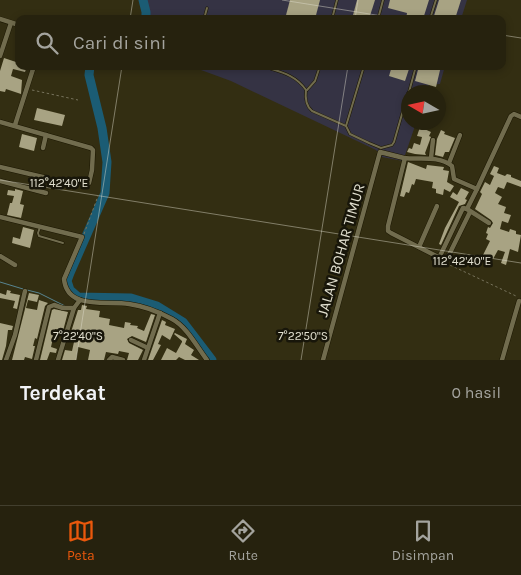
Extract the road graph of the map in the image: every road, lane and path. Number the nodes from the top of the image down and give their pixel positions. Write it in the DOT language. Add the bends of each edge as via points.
graph roads {
  1 [pos="337,0"];
  2 [pos="383,0"];
  3 [pos="436,0"];
  4 [pos="207,8"];
  5 [pos="205,15"];
  6 [pos="333,15"];
  7 [pos="379,15"];
  8 [pos="431,15"];
  9 [pos="0,19"];
  10 [pos="11,23"];
  11 [pos="15,24"];
  12 [pos="0,56"];
  13 [pos="33,70"];
  14 [pos="274,70"];
  15 [pos="319,70"];
  16 [pos="363,70"];
  17 [pos="415,70"];
  18 [pos="411,85"];
  19 [pos="27,88"];
  20 [pos="306,90"];
  21 [pos="78,100"];
  22 [pos="521,117"];
  23 [pos="401,119"];
  24 [pos="0,122"];
  25 [pos="15,125"];
  26 [pos="346,126"];
  27 [pos="46,135"];
  28 [pos="460,135"];
  29 [pos="433,140"];
  30 [pos="43,148"];
  31 [pos="380,150"];
  32 [pos="405,158"];
  33 [pos="431,158"];
  34 [pos="449,163"];
  35 [pos="0,167"];
  36 [pos="47,178"];
  37 [pos="0,181"];
  38 [pos="89,183"];
  39 [pos="477,189"];
  40 [pos="46,193"];
  41 [pos="98,196"];
  42 [pos="437,206"];
  43 [pos="469,210"];
  44 [pos="0,217"];
  45 [pos="489,223"];
  46 [pos="40,226"];
  47 [pos="82,237"];
  48 [pos="63,243"];
  49 [pos="419,248"];
  50 [pos="0,256"];
  51 [pos="439,258"];
  52 [pos="446,261"];
  53 [pos="15,266"];
  54 [pos="25,291"];
  55 [pos="78,300"];
  56 [pos="519,302"];
  57 [pos="74,308"];
  58 [pos="160,313"];
  59 [pos="130,340"];
  60 [pos="148,348"];
  61 [pos="6,360"];
  62 [pos="36,360"];
  63 [pos="58,360"];
  64 [pos="109,360"];
  65 [pos="123,360"];
  66 [pos="144,360"];
  67 [pos="206,360"];
  68 [pos="323,360"];
  69 [pos="502,360"];
  1 -- 6 [label="lane"];
  2 -- 7 [label="lane"];
  3 -- 8 [label="lane"];
  4 -- 5 [label="lane"];
  9 -- 10 [label="street"];
  10 -- 11 [label="street"];
  10 -- 12 [label="street"];
  13 -- 19 [label="street"];
  14 -- 20 [label="lane" via="290,75"];
  15 -- 20 [label="lane" via="315,81"];
  16 -- 26 [label="lane"];
  17 -- 18 [label="lane"];
  19 -- 21 [label="path"];
  19 -- 25 [label="street"];
  20 -- 26 [label="lane" via="308,108"];
  22 -- 39 [label="street" via="511,116"];
  23 -- 31 [label="lane" via="392,145"];
  24 -- 25 [label="street"];
  25 -- 27 [label="street"];
  26 -- 31 [label="lane" via="350,134"];
  27 -- 30 [label="street"];
  27 -- 38 [label="street" via="93,150"];
  28 -- 34 [label="street"];
  29 -- 33 [label="street"];
  31 -- 32 [label="street"];
  31 -- 68 [label="street, JALAN BOHAR TIMUR"];
  32 -- 33 [label="street"];
  32 -- 49 [label="street" via="388,229"];
  33 -- 34 [label="street"];
  34 -- 39 [label="street" via="454,179"];
  35 -- 36 [label="street"];
  37 -- 40 [label="street"];
  39 -- 43 [label="street"];
  41 -- 47 [label="path"];
  42 -- 49 [label="street"];
  43 -- 45 [label="street"];
  43 -- 51 [label="street" via="463,208"];
  43 -- 52 [label="street"];
  44 -- 46 [label="street"];
  46 -- 47 [label="street"];
  46 -- 48 [label="lane" via="39,236"];
  47 -- 55 [label="street" via="64,279 68,290"];
  49 -- 51 [label="street"];
  50 -- 53 [label="street"];
  51 -- 52 [label="street"];
  52 -- 56 [label="path" via="516,296"];
  54 -- 61 [label="street"];
  55 -- 57 [label="street"];
  55 -- 58 [label="street" via="132,304"];
  56 -- 69 [label="street"];
  57 -- 62 [label="street" via="50,307"];
  57 -- 63 [label="street"];
  58 -- 60 [label="street"];
  58 -- 67 [label="street" via="178,323"];
  59 -- 60 [label="street"];
  60 -- 66 [label="street"];
  64 -- 65 [label="street" via="114,357"];
}
